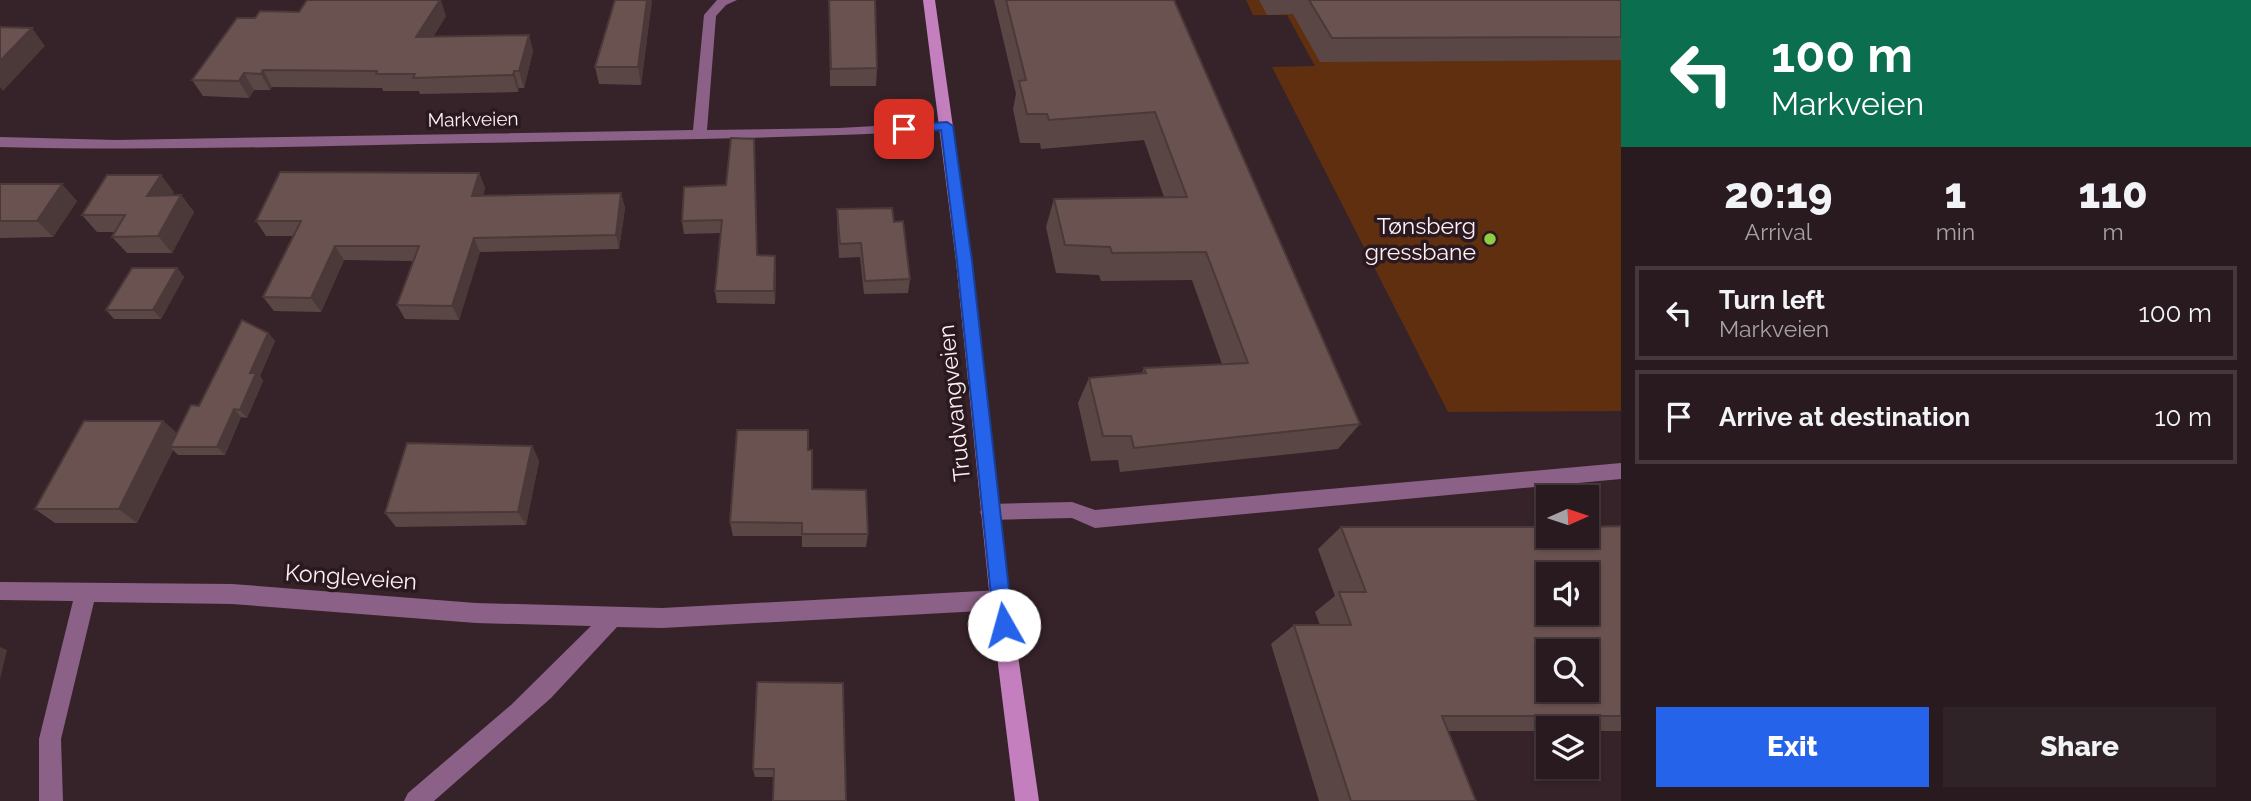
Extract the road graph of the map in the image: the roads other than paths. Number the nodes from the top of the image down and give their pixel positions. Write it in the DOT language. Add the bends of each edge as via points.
graph roads {
  1 [pos="731,0"];
  2 [pos="929,0"];
  3 [pos="947,126"];
  4 [pos="701,135"];
  5 [pos="0,142"];
  6 [pos="1621,471"];
  7 [pos="990,512"];
  8 [pos="0,591"];
  9 [pos="86,591"];
  10 [pos="1000,600"];
  11 [pos="613,616"];
  12 [pos="51,801"];
  13 [pos="416,801"];
  14 [pos="1027,801"];
  1 -- 4 [label="street" via="709,15"];
  2 -- 3 [label="main road, Trudvangveien"];
  3 -- 4 [label="street, Markveien"];
  3 -- 7 [label="main road, Trudvangveien"];
  4 -- 5 [label="street, Markveien" via="116,145"];
  6 -- 7 [label="street" via="1095,519 1072,510"];
  7 -- 10 [label="main road, Trudvangveien"];
  8 -- 9 [label="street, Kongleveien"];
  9 -- 11 [label="street, Kongleveien" via="232,594 477,613"];
  9 -- 12 [label="street" via="50,739"];
  10 -- 11 [label="street, Kongleveien" via="662,618"];
  10 -- 14 [label="main road, Trudvangveien"];
  11 -- 13 [label="street" via="551,684"];
}
